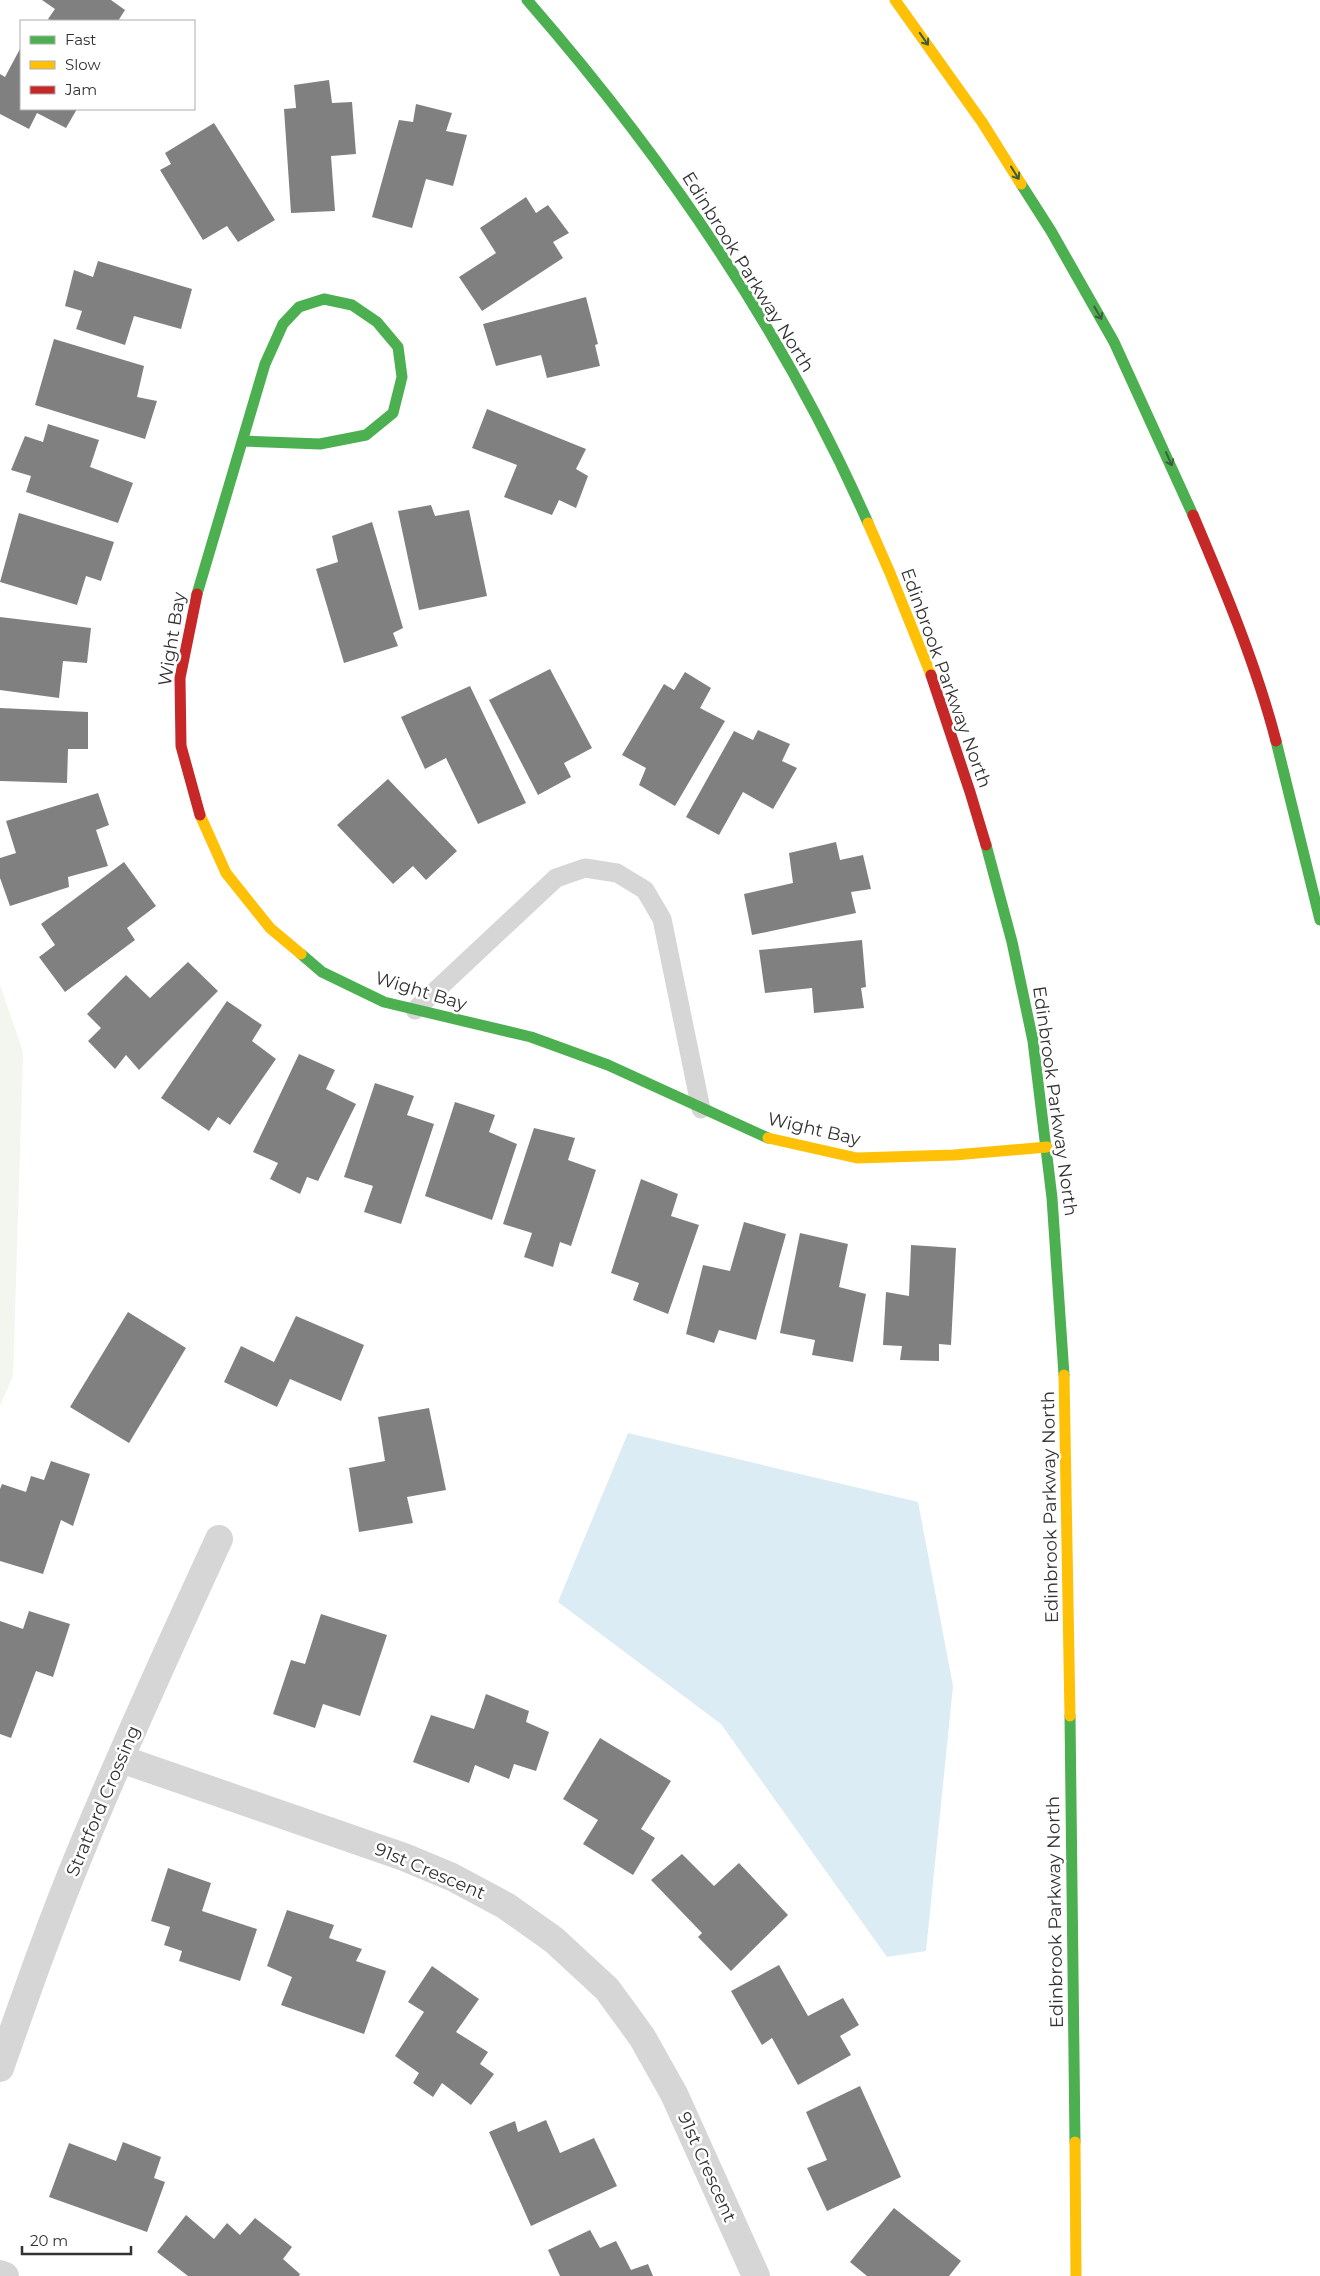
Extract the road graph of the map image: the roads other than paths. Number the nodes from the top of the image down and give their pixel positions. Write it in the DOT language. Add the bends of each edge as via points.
graph roads {
  1 [pos="527,0"];
  2 [pos="895,0"];
  3 [pos="243,441"];
  4 [pos="1320,920"];
  5 [pos="415,1010"];
  6 [pos="701,1109"];
  7 [pos="1047,1147"];
  8 [pos="220,1539"];
  9 [pos="121,1759"];
  10 [pos="0,2068"];
  11 [pos="0,2274"];
  12 [pos="5,2276"];
  13 [pos="756,2276"];
  14 [pos="1076,2276"];
  1 -- 7 [label="main road, Edinbrook Parkway North" via="576,54 714,244 772,336 815,414 876,540 958,751 1000,897 1030,1022"];
  2 -- 4 [label="main road, one-way" via="982,122 1051,231 1114,342 1168,458 1217,572 1267,707"];
  3 -- 3 [label="main road, Wight Bay" via="320,444 366,435 393,412 402,377 398,347 376,322 352,305 324,299 299,307 283,324 265,364"];
  3 -- 5 [label="main road, Wight Bay" via="192,609 180,678 181,746 198,812 226,873 270,928 322,972 384,1002"];
  5 -- 6 [label="main road, Wight Bay" via="531,1038 608,1065"];
  5 -- 6 [label="lane" via="556,878 585,868 617,873 645,890 662,919"];
  6 -- 7 [label="main road, Wight Bay" via="767,1138 858,1158 954,1155"];
  7 -- 14 [label="main road, Edinbrook Parkway North" via="1064,1329 1066,1396"];
  8 -- 9 [label="street, Stratford Crossing" via="149,1690"];
  9 -- 10 [label="street, Stratford Crossing" via="55,1917"];
  9 -- 13 [label="street, 91st Crescent" via="395,1854 452,1877 506,1906 554,1940 607,1990 642,2037 674,2094"];
  11 -- 12 [label="street"];
}
